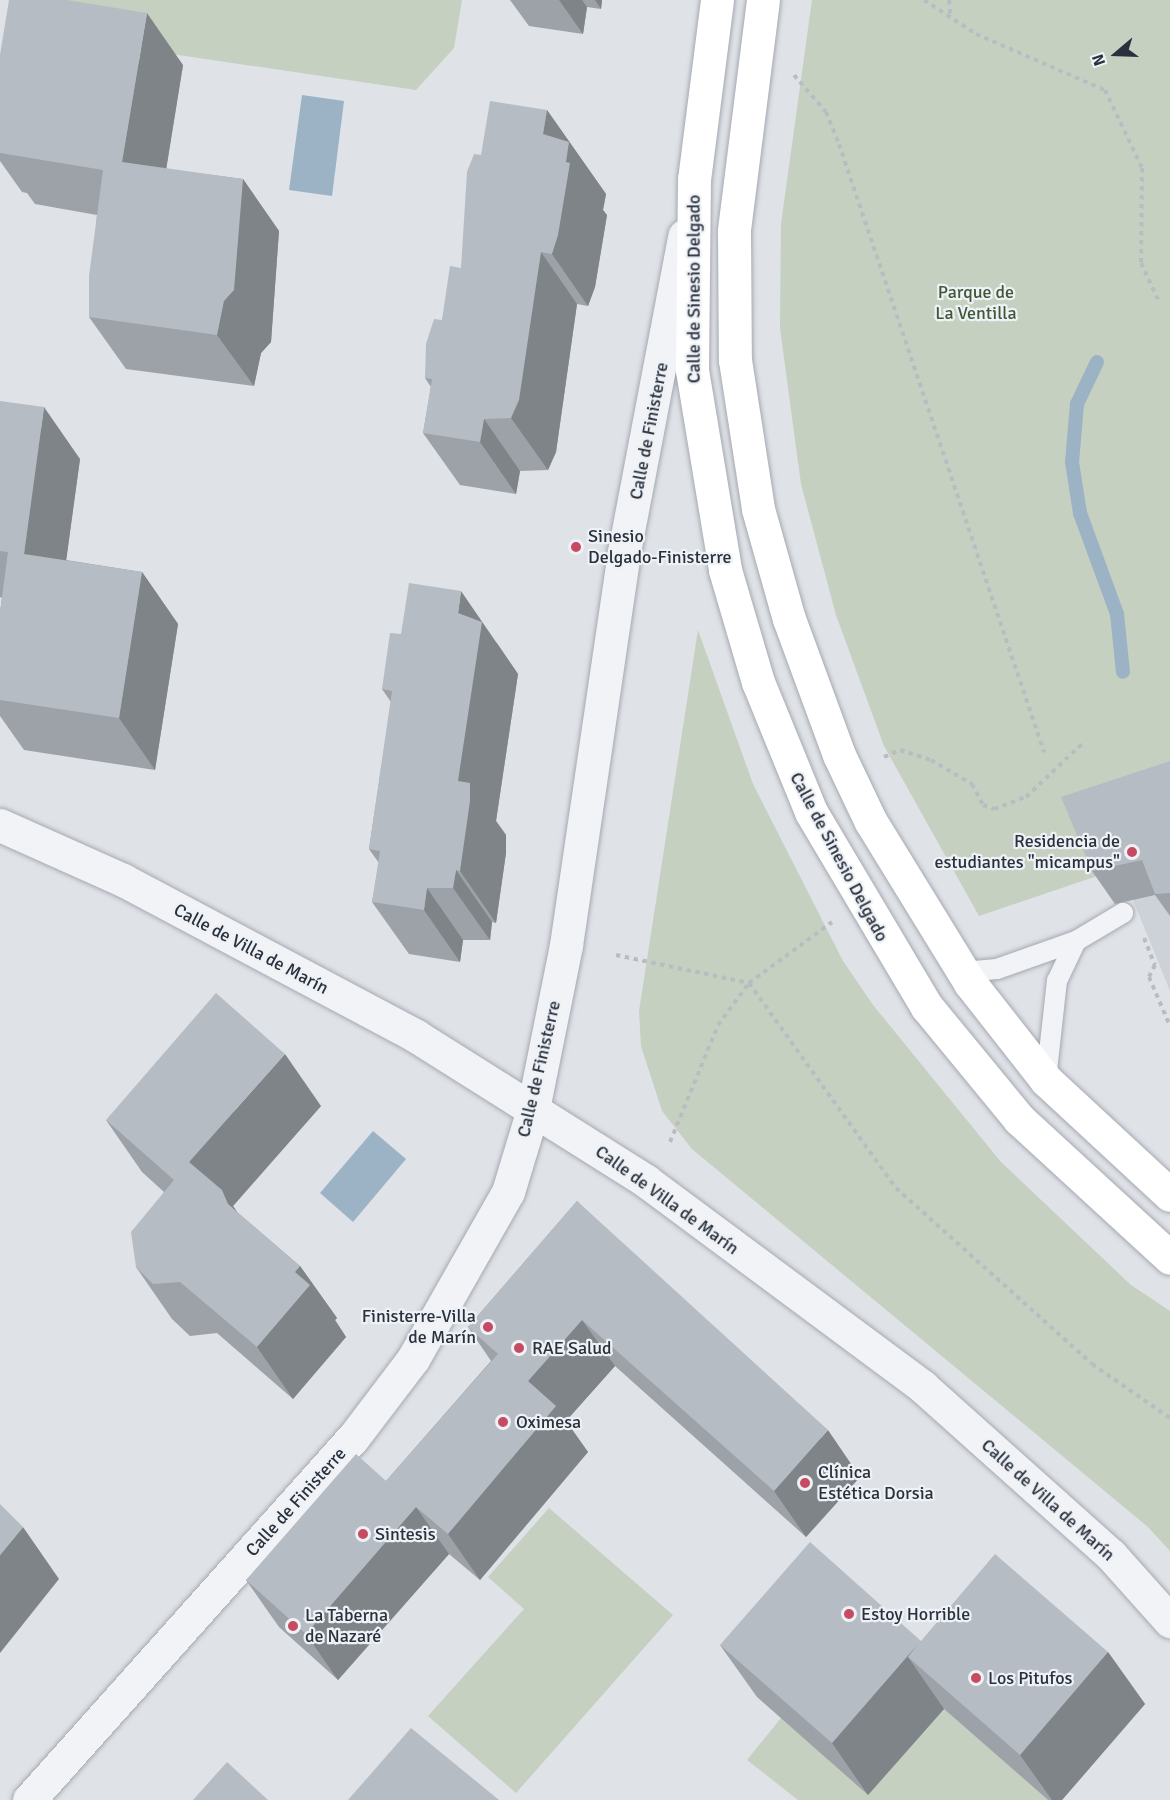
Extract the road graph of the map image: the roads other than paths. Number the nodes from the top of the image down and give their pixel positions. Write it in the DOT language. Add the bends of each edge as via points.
graph roads {
  1 [pos="717,0"];
  2 [pos="763,0"];
  3 [pos="694,178"];
  4 [pos="0,825"];
  5 [pos="1123,913"];
  6 [pos="1076,941"];
  7 [pos="963,972"];
  8 [pos="1046,1080"];
  9 [pos="533,1109"];
  10 [pos="1170,1195"];
  11 [pos="1170,1258"];
  12 [pos="1170,1621"];
  13 [pos="28,1800"];
  1 -- 3 [label="main road, Calle de Sinesio Delgado"];
  2 -- 7 [label="main road" via="734,231 735,360 758,509 789,619 839,755 891,858"];
  3 -- 9 [label="street, Calle de Finisterre" via="624,552 566,945"];
  3 -- 11 [label="main road, Calle de Sinesio Delgado" via="692,370 714,517 758,682 811,812 884,943 978,1072 1071,1172"];
  4 -- 9 [label="street, Calle de Villa de Marín" via="154,897 416,1036"];
  5 -- 6 [label="lane"];
  6 -- 7 [label="lane" via="997,969"];
  6 -- 8 [label="lane" via="1057,981"];
  7 -- 8 [label="main road"];
  8 -- 10 [label="main road"];
  9 -- 12 [label="street, Calle de Villa de Marín" via="646,1181 923,1387 1111,1555"];
  9 -- 13 [label="street, Calle de Finisterre" via="508,1192 413,1359 353,1438"];
}
